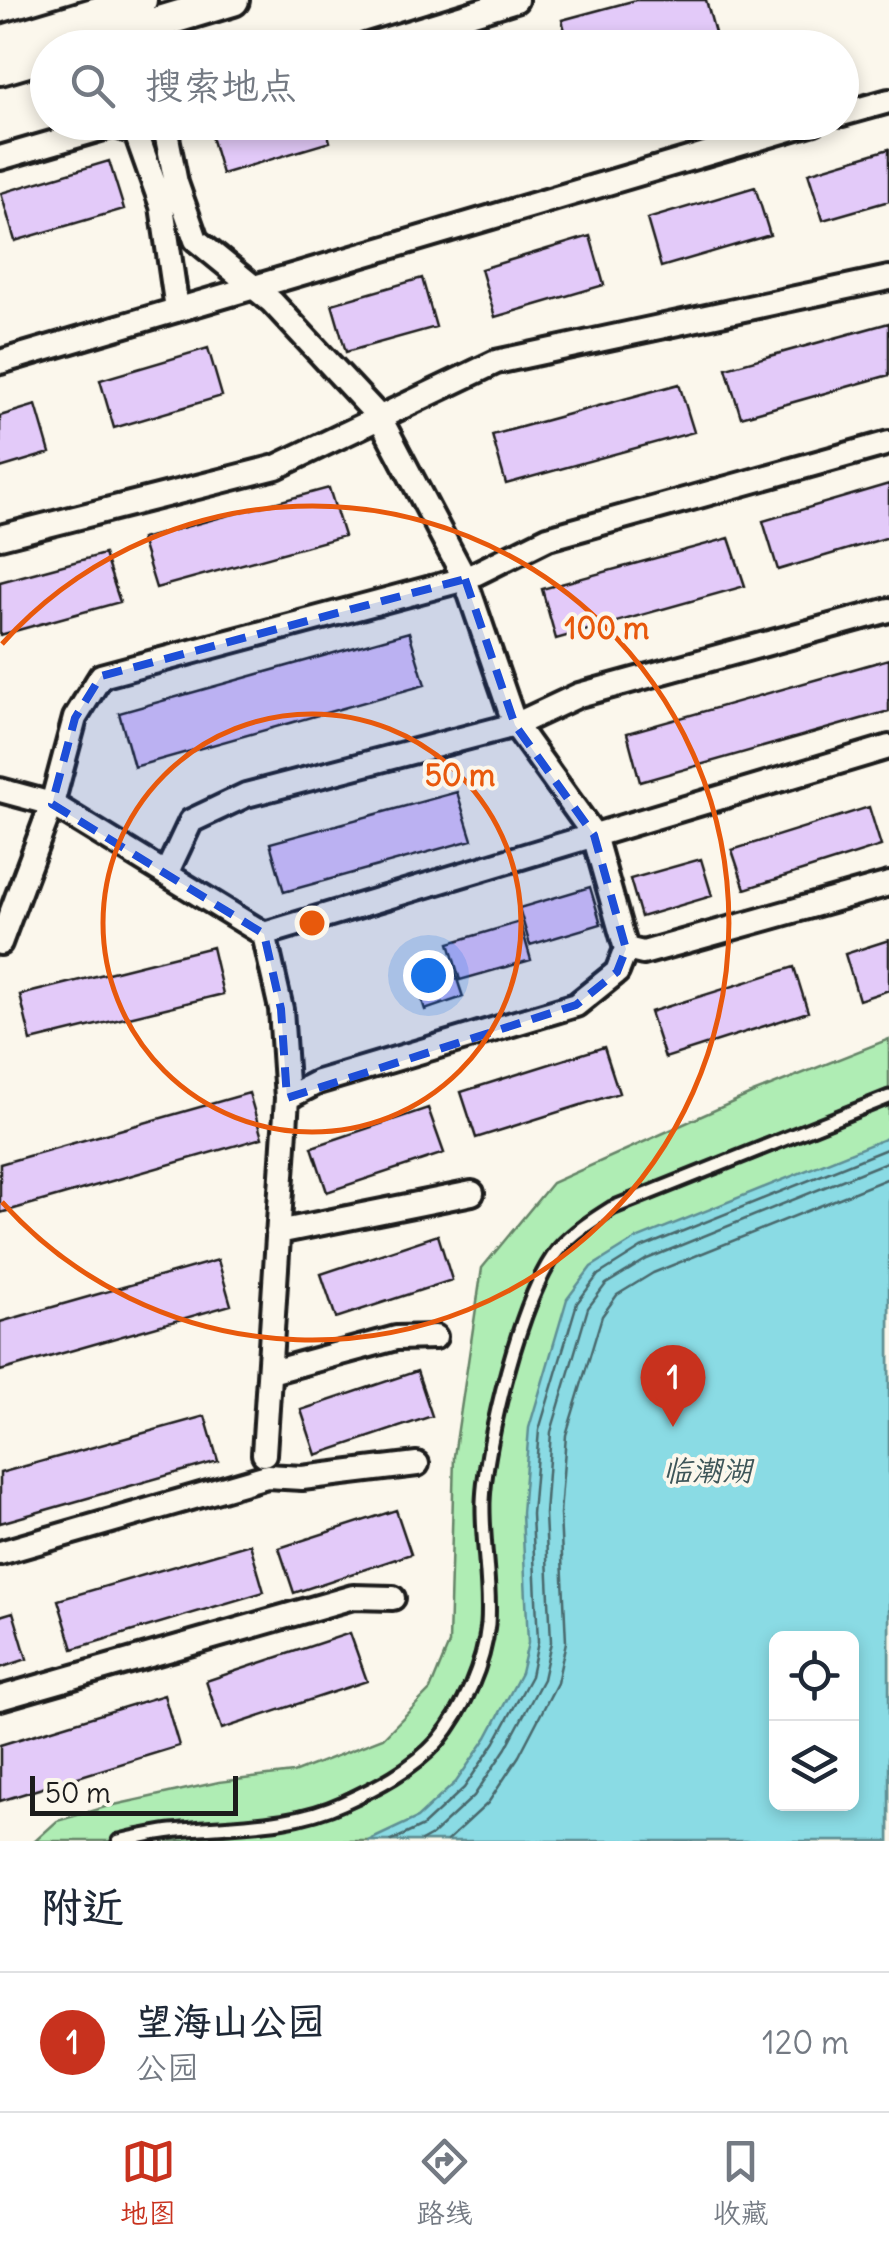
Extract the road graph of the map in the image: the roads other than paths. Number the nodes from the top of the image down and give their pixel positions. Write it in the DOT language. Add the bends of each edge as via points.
graph roads {
  1 [pos="142,0"];
  2 [pos="233,0"];
  3 [pos="516,0"];
  4 [pos="41,30"];
  5 [pos="133,30"];
  6 [pos="417,30"];
  7 [pos="30,33"];
  8 [pos="0,42"];
  9 [pos="30,60"];
  10 [pos="0,69"];
  11 [pos="889,100"];
  12 [pos="859,109"];
  13 [pos="62,140"];
  14 [pos="138,140"];
  15 [pos="168,140"];
  16 [pos="752,140"];
  17 [pos="0,158"];
  18 [pos="889,278"];
  19 [pos="253,286"];
  20 [pos="177,309"];
  21 [pos="0,362"];
  22 [pos="380,418"];
  23 [pos="889,443"];
  24 [pos="0,537"];
  25 [pos="465,579"];
  26 [pos="889,610"];
  27 [pos="515,725"];
  28 [pos="889,747"];
  29 [pos="0,790"];
  30 [pos="52,804"];
  31 [pos="594,835"];
  32 [pos="166,874"];
  33 [pos="889,884"];
  34 [pos="264,934"];
  35 [pos="0,944"];
  36 [pos="626,949"];
  37 [pos="889,1096"];
  38 [pos="287,1098"];
  39 [pos="472,1193"];
  40 [pos="278,1232"];
  41 [pos="435,1336"];
  42 [pos="270,1372"];
  43 [pos="264,1454"];
  44 [pos="417,1464"];
  45 [pos="0,1552"];
  46 [pos="393,1598"];
  47 [pos="0,1698"];
  48 [pos="120,1841"];
  1 -- 4 [label="street"];
  2 -- 5 [label="street"];
  3 -- 6 [label="street"];
  7 -- 8 [label="street"];
  9 -- 10 [label="street"];
  11 -- 12 [label="street"];
  13 -- 17 [label="street"];
  14 -- 20 [label="street" via="162,206"];
  15 -- 19 [label="street" via="196,240"];
  16 -- 19 [label="street"];
  18 -- 22 [label="street" via="496,362"];
  19 -- 20 [label="street"];
  19 -- 22 [label="street"];
  20 -- 21 [label="street"];
  22 -- 24 [label="street" via="276,467"];
  22 -- 25 [label="street"];
  23 -- 25 [label="street" via="548,538"];
  25 -- 27 [label="street"];
  25 -- 30 [label="street" via="101,676 75,718"];
  26 -- 27 [label="street" via="579,694"];
  27 -- 31 [label="street"];
  27 -- 32 [label="street" via="246,794 190,822"];
  28 -- 31 [label="street"];
  29 -- 30 [label="street"];
  30 -- 32 [label="street"];
  30 -- 35 [label="street"];
  31 -- 34 [label="street"];
  31 -- 36 [label="street"];
  32 -- 34 [label="street"];
  33 -- 36 [label="street" via="642,952"];
  34 -- 38 [label="street" via="281,1008"];
  36 -- 38 [label="street" via="617,972 576,1005 318,1082"];
  37 -- 48 [label="lane" via="612,1208 557,1252 534,1291 490,1450 483,1501 488,1624 479,1666 437,1742 397,1775 340,1805 276,1823"];
  38 -- 40 [label="street"];
  39 -- 40 [label="street"];
  40 -- 42 [label="street"];
  41 -- 42 [label="street" via="396,1338"];
  42 -- 43 [label="street"];
  44 -- 45 [label="street" via="266,1476"];
  46 -- 47 [label="street" via="353,1597"];
}
